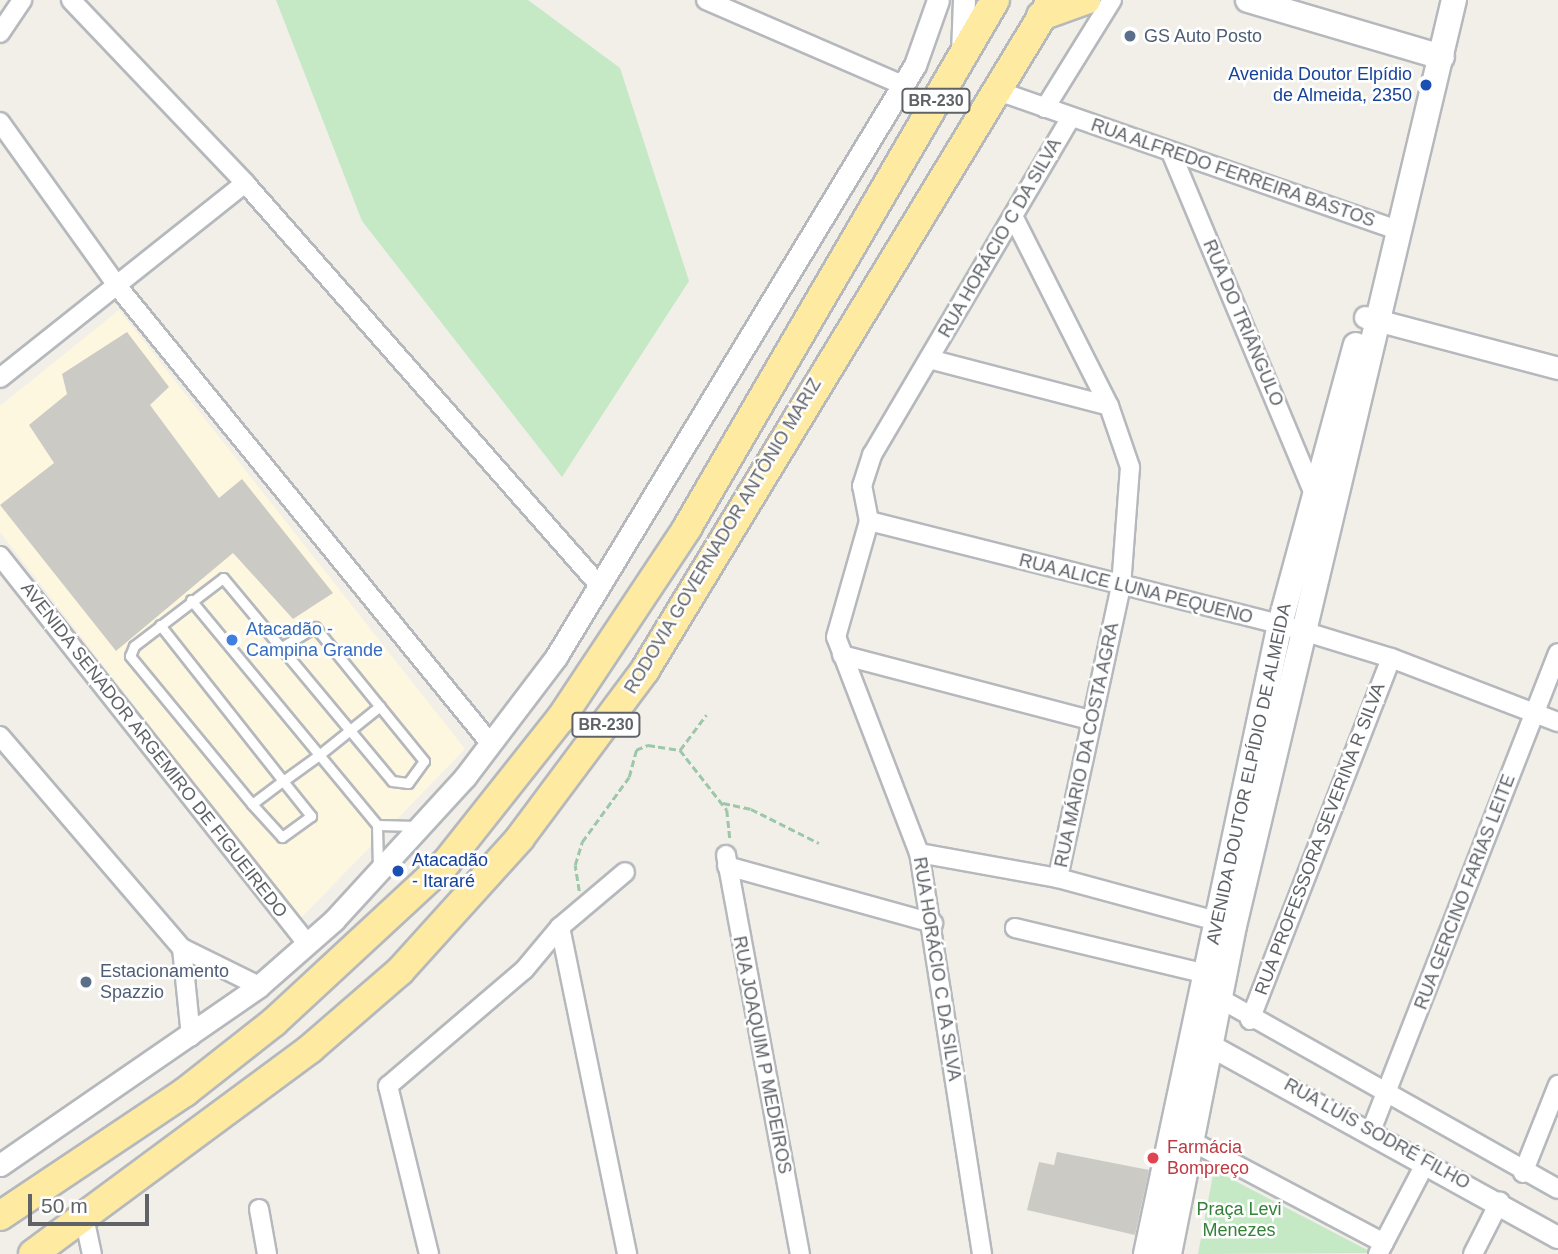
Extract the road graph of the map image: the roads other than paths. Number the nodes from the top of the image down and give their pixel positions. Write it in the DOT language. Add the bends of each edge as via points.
graph roads {
  1 [pos="22,0"];
  2 [pos="71,0"];
  3 [pos="706,0"];
  4 [pos="939,0"];
  5 [pos="958,0"];
  6 [pos="964,0"];
  7 [pos="995,0"];
  8 [pos="1086,0"];
  9 [pos="1112,0"];
  10 [pos="1248,0"];
  11 [pos="1440,0"];
  12 [pos="1454,0"];
  13 [pos="1046,8"];
  14 [pos="0,33"];
  15 [pos="926,44"];
  16 [pos="1436,55"];
  17 [pos="961,60"];
  18 [pos="902,85"];
  19 [pos="998,91"];
  20 [pos="1045,108"];
  21 [pos="1071,117"];
  22 [pos="0,122"];
  23 [pos="1171,152"];
  24 [pos="245,183"];
  25 [pos="1013,216"];
  26 [pos="1395,229"];
  27 [pos="118,287"];
  28 [pos="1374,313"];
  29 [pos="929,359"];
  30 [pos="1558,368"];
  31 [pos="0,378"];
  32 [pos="1109,406"];
  33 [pos="1314,494"];
  34 [pos="869,521"];
  35 [pos="0,556"];
  36 [pos="599,585"];
  37 [pos="1121,586"];
  38 [pos="191,600"];
  39 [pos="160,625"];
  40 [pos="1290,627"];
  41 [pos="282,647"];
  42 [pos="1558,653"];
  43 [pos="842,654"];
  44 [pos="1391,658"];
  45 [pos="380,706"];
  46 [pos="1536,711"];
  47 [pos="1090,720"];
  48 [pos="1558,722"];
  49 [pos="349,727"];
  50 [pos="0,736"];
  51 [pos="491,744"];
  52 [pos="319,755"];
  53 [pos="283,781"];
  54 [pos="251,804"];
  55 [pos="377,825"];
  56 [pos="422,827"];
  57 [pos="919,853"];
  58 [pos="625,872"];
  59 [pos="378,874"];
  60 [pos="1058,878"];
  61 [pos="933,923"];
  62 [pos="1225,923"];
  63 [pos="560,927"];
  64 [pos="1014,928"];
  65 [pos="309,944"];
  66 [pos="182,948"];
  67 [pos="1207,974"];
  68 [pos="259,986"];
  69 [pos="1219,998"];
  70 [pos="1250,1020"];
  71 [pos="191,1037"];
  72 [pos="1202,1040"];
  73 [pos="1558,1085"];
  74 [pos="1385,1097"];
  75 [pos="1371,1131"];
  76 [pos="1193,1142"];
  77 [pos="1426,1162"];
  78 [pos="0,1165"];
  79 [pos="1523,1173"];
  80 [pos="1558,1189"];
  81 [pos="1500,1201"];
  82 [pos="260,1209"];
  83 [pos="0,1216"];
  84 [pos="84,1217"];
  85 [pos="1558,1237"];
  86 [pos="1381,1248"];
  87 [pos="33,1254"];
  88 [pos="92,1254"];
  89 [pos="267,1254"];
  90 [pos="429,1254"];
  91 [pos="626,1254"];
  92 [pos="800,1254"];
  93 [pos="982,1254"];
  94 [pos="1146,1254"];
  95 [pos="1169,1254"];
  96 [pos="1473,1254"];
  1 -- 14 [label="street"];
  2 -- 24 [label="street"];
  3 -- 18 [label="street"];
  4 -- 15 [label="street"];
  5 -- 15 [label="street"];
  6 -- 17 [label="street"];
  7 -- 17 [label="highway, RODOVIA GOVERNADOR ANTÔNIO MARIZ / BR-230"];
  8 -- 13 [label="highway"];
  9 -- 20 [label="street"];
  10 -- 16 [label="main road"];
  11 -- 16 [label="main road, AVENIDA DOUTOR ELPÍDIO DE ALMEIDA"];
  12 -- 16 [label="main road, AVENIDA DOUTOR ELPÍDIO DE ALMEIDA"];
  13 -- 19 [label="highway, RODOVIA GOVERNADOR ANTÔNIO MARIZ / BR-230"];
  15 -- 18 [label="street, BR-230"];
  16 -- 26 [label="main road, AVENIDA DOUTOR ELPÍDIO DE ALMEIDA"];
  17 -- 83 [label="highway, RODOVIA GOVERNADOR ANTÔNIO MARIZ / BR-230" via="687,528 561,718 446,863 274,1022 185,1092"];
  18 -- 36 [label="street, BR-230"];
  19 -- 20 [label="street, RUA ALFREDO FERREIRA BASTOS"];
  19 -- 84 [label="highway, RODOVIA GOVERNADOR ANTÔNIO MARIZ / BR-230" via="645,670 528,829 400,971 310,1049"];
  20 -- 21 [label="street, RUA ALFREDO FERREIRA BASTOS"];
  21 -- 23 [label="street, RUA ALFREDO FERREIRA BASTOS"];
  21 -- 25 [label="street, RUA HORÁCIO C DA SILVA"];
  22 -- 27 [label="street"];
  23 -- 26 [label="street, RUA ALFREDO FERREIRA BASTOS"];
  23 -- 33 [label="street, RUA DO TRIÂNGULO"];
  24 -- 27 [label="street"];
  24 -- 36 [label="street"];
  25 -- 29 [label="street, RUA HORÁCIO C DA SILVA"];
  25 -- 32 [label="street, RUA MÁRIO DA COSTA AGRA"];
  26 -- 28 [label="main road, AVENIDA DOUTOR ELPÍDIO DE ALMEIDA"];
  27 -- 31 [label="street"];
  27 -- 51 [label="street"];
  28 -- 30 [label="street"];
  28 -- 33 [label="main road, AVENIDA DOUTOR ELPÍDIO DE ALMEIDA"];
  28 -- 40 [label="main road, AVENIDA DOUTOR ELPÍDIO DE ALMEIDA"];
  29 -- 32 [label="street"];
  29 -- 34 [label="street, RUA HORÁCIO C DA SILVA" via="865,470"];
  32 -- 37 [label="street, RUA MÁRIO DA COSTA AGRA" via="1130,467"];
  33 -- 40 [label="main road, AVENIDA DOUTOR ELPÍDIO DE ALMEIDA"];
  34 -- 37 [label="street, RUA ALICE LUNA PEQUENO"];
  34 -- 43 [label="street, RUA HORÁCIO C DA SILVA" via="836,638"];
  35 -- 65 [label="street, AVENIDA SENADOR ARGEMIRO DE FIGUEIREDO"];
  36 -- 51 [label="street, BR-230" via="556,657"];
  37 -- 40 [label="street, RUA ALICE LUNA PEQUENO"];
  37 -- 47 [label="street, RUA MÁRIO DA COSTA AGRA"];
  38 -- 39 [label="lane"];
  38 -- 41 [label="lane" via="217,580 231,580"];
  38 -- 52 [label="lane"];
  39 -- 53 [label="lane"];
  39 -- 54 [label="lane" via="134,646 135,667"];
  40 -- 44 [label="street, RUA ALICE LUNA PEQUENO"];
  40 -- 62 [label="main road, AVENIDA DOUTOR ELPÍDIO DE ALMEIDA"];
  41 -- 45 [label="lane" via="315,627"];
  41 -- 49 [label="lane"];
  42 -- 46 [label="street, RUA GERCINO FARIAS LEITE"];
  43 -- 47 [label="street"];
  43 -- 57 [label="street, RUA HORÁCIO C DA SILVA"];
  44 -- 46 [label="street, RUA ALICE LUNA PEQUENO"];
  44 -- 70 [label="street, RUA PROFESSORA SEVERINA R SILVA"];
  45 -- 49 [label="lane"];
  45 -- 49 [label="lane" via="419,749 424,761 408,783 392,781"];
  46 -- 48 [label="street, RUA ALICE LUNA PEQUENO"];
  46 -- 74 [label="street, RUA GERCINO FARIAS LEITE"];
  47 -- 60 [label="street, RUA MÁRIO DA COSTA AGRA"];
  49 -- 52 [label="lane"];
  50 -- 66 [label="street"];
  51 -- 56 [label="street, BR-230"];
  52 -- 53 [label="lane"];
  52 -- 55 [label="lane"];
  53 -- 54 [label="lane"];
  53 -- 54 [label="lane" via="311,816 288,838"];
  55 -- 56 [label="lane"];
  55 -- 59 [label="lane"];
  56 -- 59 [label="street, BR-230"];
  57 -- 60 [label="street"];
  57 -- 61 [label="street, RUA HORÁCIO C DA SILVA"];
  58 -- 63 [label="street"];
  59 -- 65 [label="street, BR-230"];
  60 -- 62 [label="street"];
  61 -- 92 [label="street, RUA JOAQUIM P MEDEIROS" via="727,861"];
  61 -- 93 [label="street, RUA HORÁCIO C DA SILVA"];
  62 -- 67 [label="main road, AVENIDA DOUTOR ELPÍDIO DE ALMEIDA"];
  62 -- 69 [label="main road, AVENIDA DOUTOR ELPÍDIO DE ALMEIDA"];
  63 -- 90 [label="street" via="524,970 388,1086"];
  63 -- 91 [label="street"];
  64 -- 67 [label="street"];
  65 -- 68 [label="street"];
  66 -- 68 [label="street"];
  66 -- 71 [label="street"];
  67 -- 72 [label="main road, AVENIDA DOUTOR ELPÍDIO DE ALMEIDA"];
  68 -- 71 [label="street"];
  69 -- 70 [label="street"];
  69 -- 72 [label="main road, AVENIDA DOUTOR ELPÍDIO DE ALMEIDA"];
  70 -- 74 [label="street"];
  71 -- 78 [label="street"];
  72 -- 75 [label="street, RUA LUÍS SODRÉ FILHO"];
  72 -- 76 [label="main road, AVENIDA DOUTOR ELPÍDIO DE ALMEIDA"];
  72 -- 94 [label="main road, AVENIDA DOUTOR ELPÍDIO DE ALMEIDA"];
  73 -- 79 [label="street"];
  74 -- 75 [label="street, RUA GERCINO FARIAS LEITE"];
  74 -- 79 [label="street"];
  75 -- 77 [label="street, RUA LUÍS SODRÉ FILHO"];
  76 -- 86 [label="street"];
  76 -- 95 [label="main road, AVENIDA DOUTOR ELPÍDIO DE ALMEIDA"];
  77 -- 81 [label="street, RUA LUÍS SODRÉ FILHO"];
  77 -- 86 [label="street"];
  79 -- 80 [label="street"];
  81 -- 85 [label="street, RUA LUÍS SODRÉ FILHO"];
  81 -- 96 [label="street"];
  82 -- 89 [label="street"];
  84 -- 87 [label="highway, RODOVIA GOVERNADOR ANTÔNIO MARIZ / BR-230"];
  84 -- 88 [label="street"];
}
